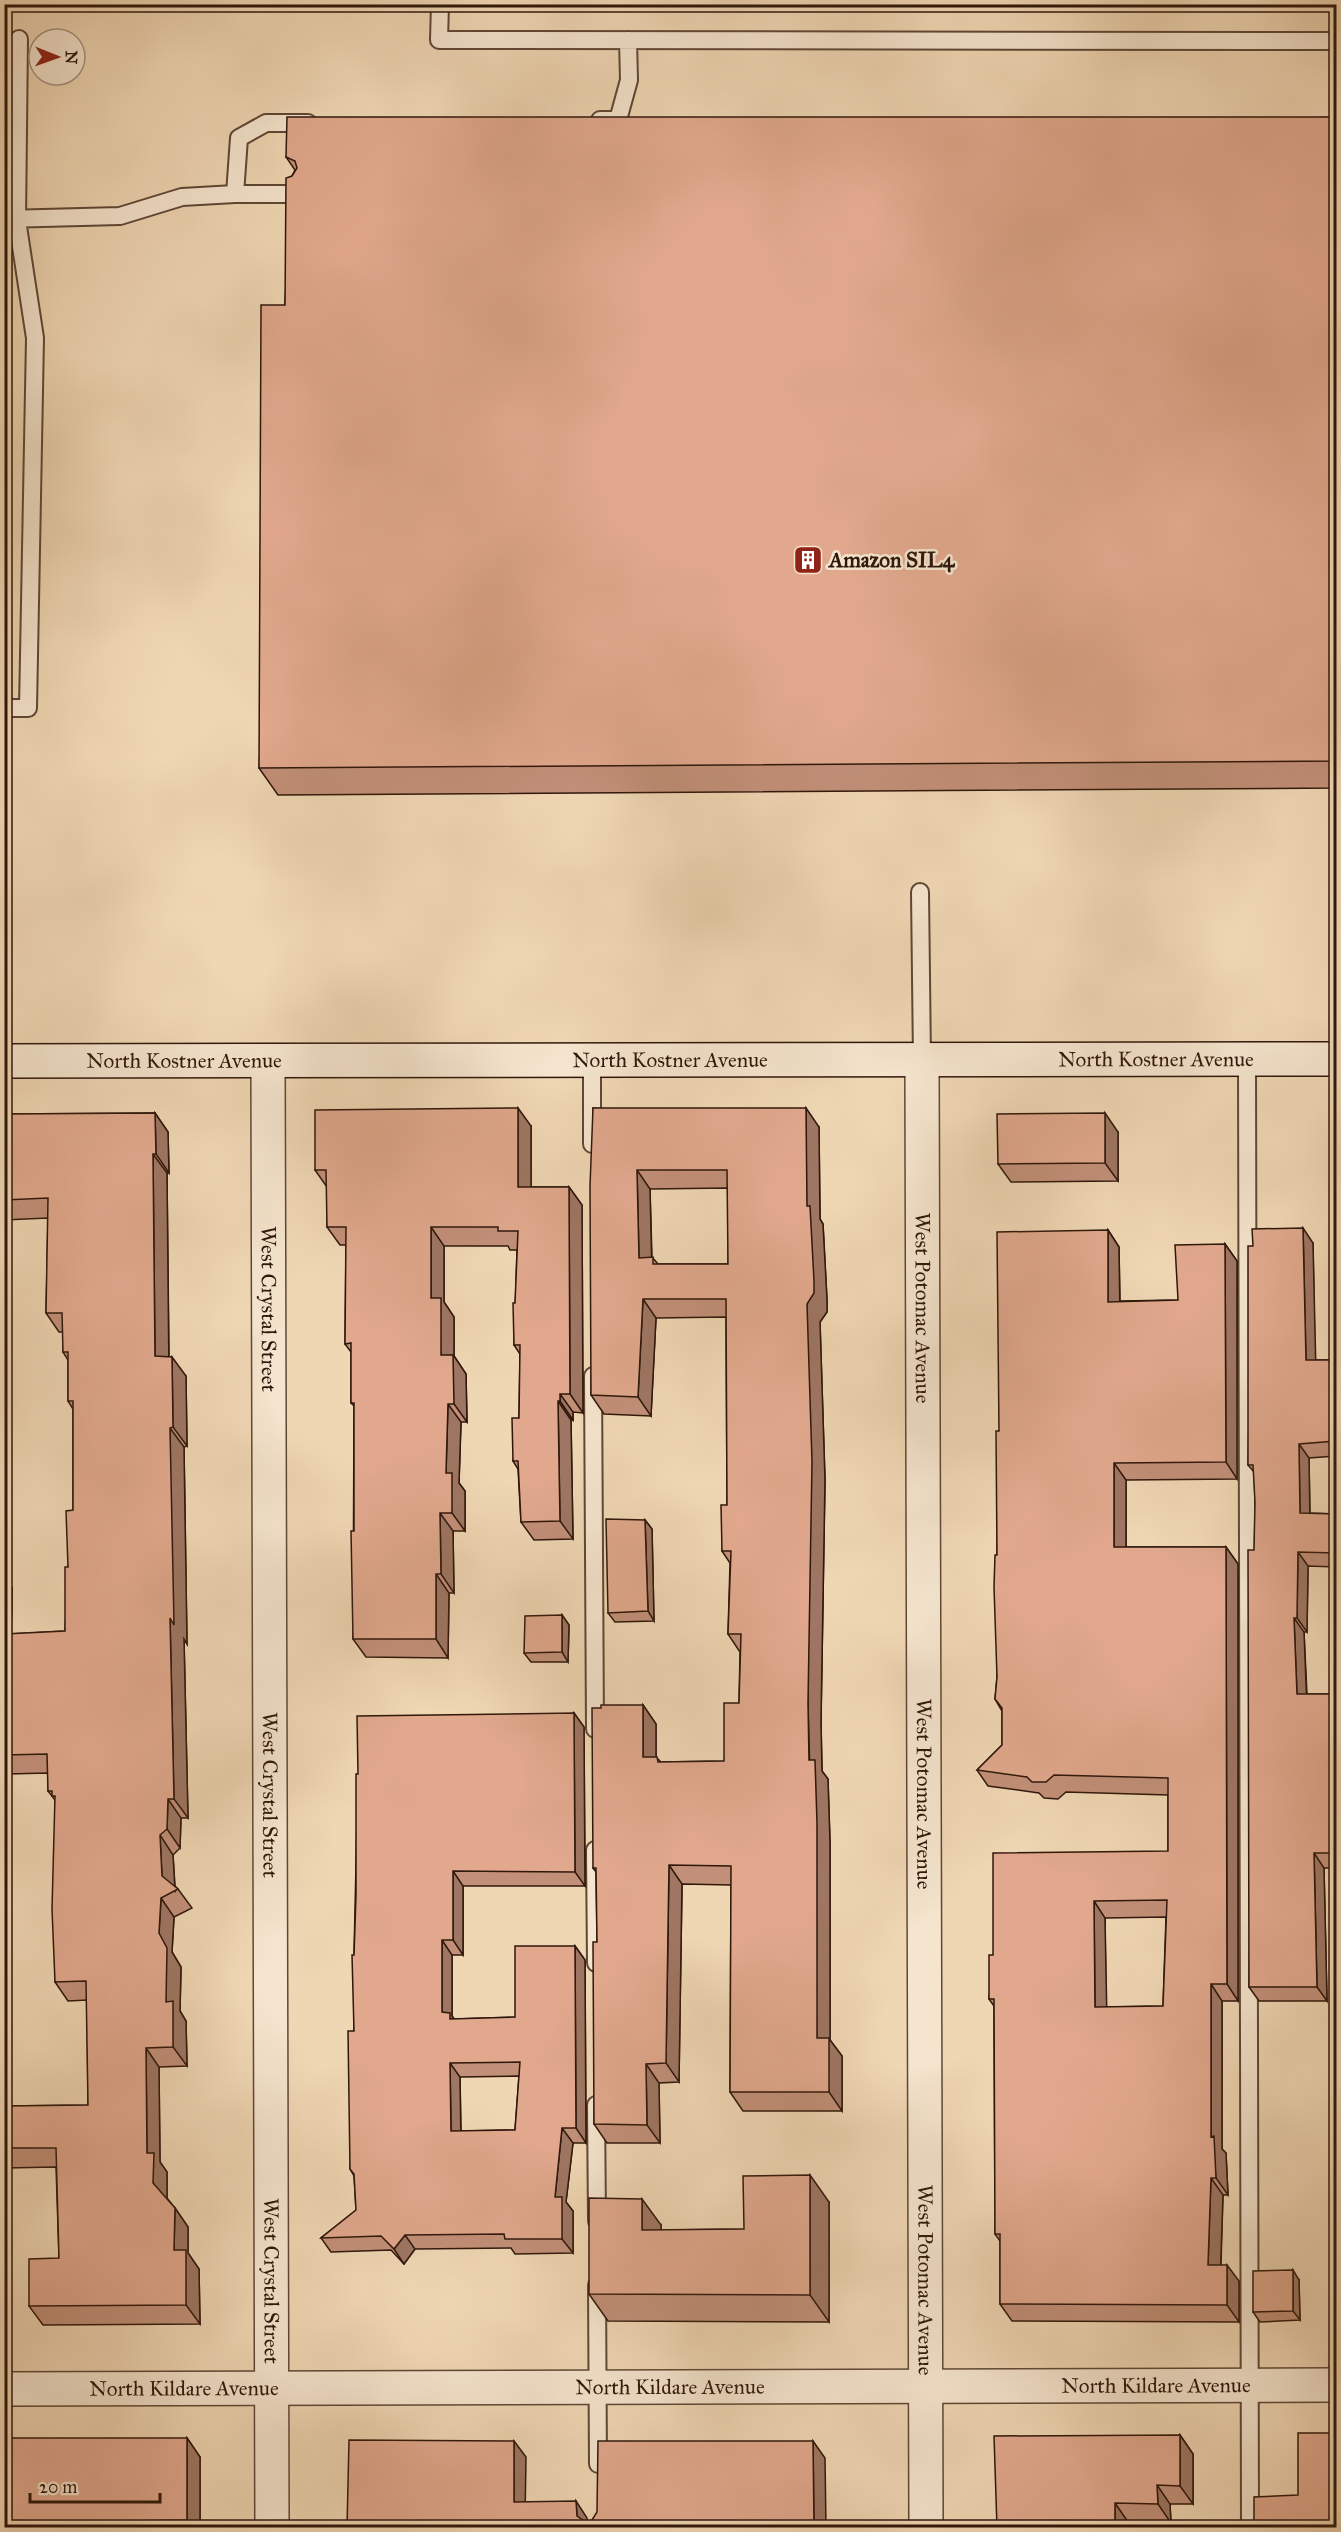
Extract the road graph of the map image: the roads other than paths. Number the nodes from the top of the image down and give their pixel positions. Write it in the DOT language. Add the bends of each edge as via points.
graph roads {
  1 [pos="440,4"];
  2 [pos="19,39"];
  3 [pos="628,40"];
  4 [pos="1336,41"];
  5 [pos="583,120"];
  6 [pos="325,123"];
  7 [pos="235,194"];
  8 [pos="305,194"];
  9 [pos="11,220"];
  10 [pos="4,708"];
  11 [pos="920,892"];
  12 [pos="1247,1059"];
  13 [pos="1336,1059"];
  14 [pos="592,1060"];
  15 [pos="922,1060"];
  16 [pos="4,1061"];
  17 [pos="268,1061"];
  18 [pos="592,1166"];
  19 [pos="593,1357"];
  20 [pos="595,1750"];
  21 [pos="595,1833"];
  22 [pos="596,1976"];
  23 [pos="596,2083"];
  24 [pos="597,2238"];
  25 [pos="597,2273"];
  26 [pos="1250,2385"];
  27 [pos="1336,2385"];
  28 [pos="925,2386"];
  29 [pos="598,2387"];
  30 [pos="271,2388"];
  31 [pos="4,2389"];
  32 [pos="598,2482"];
  33 [pos="272,2528"];
  34 [pos="926,2528"];
  35 [pos="1250,2528"];
  1 -- 3 [label="lane" via="439,40"];
  2 -- 9 [label="lane"];
  3 -- 4 [label="lane"];
  3 -- 5 [label="lane" via="629,80 618,120"];
  6 -- 7 [label="lane" via="266,123 239,138"];
  7 -- 8 [label="lane"];
  7 -- 9 [label="lane" via="182,197 120,216"];
  9 -- 10 [label="lane" via="35,338 28,708"];
  11 -- 15 [label="lane"];
  12 -- 13 [label="street, North Kostner Avenue"];
  12 -- 15 [label="street, North Kostner Avenue"];
  12 -- 26 [label="lane"];
  14 -- 15 [label="street, North Kostner Avenue"];
  14 -- 17 [label="street, North Kostner Avenue"];
  14 -- 18 [label="lane"];
  15 -- 28 [label="street, West Potomac Avenue"];
  16 -- 17 [label="street, North Kostner Avenue"];
  17 -- 30 [label="street, West Crystal Street"];
  19 -- 20 [label="lane"];
  21 -- 22 [label="lane"];
  23 -- 24 [label="lane"];
  25 -- 29 [label="lane"];
  26 -- 27 [label="street, North Kildare Avenue"];
  26 -- 28 [label="street, North Kildare Avenue"];
  26 -- 35 [label="lane"];
  28 -- 29 [label="street, North Kildare Avenue"];
  28 -- 34 [label="street, West Potomac Avenue"];
  29 -- 30 [label="street, North Kildare Avenue"];
  29 -- 32 [label="lane"];
  30 -- 31 [label="street, North Kildare Avenue"];
  30 -- 33 [label="street, West Crystal Street"];
}
